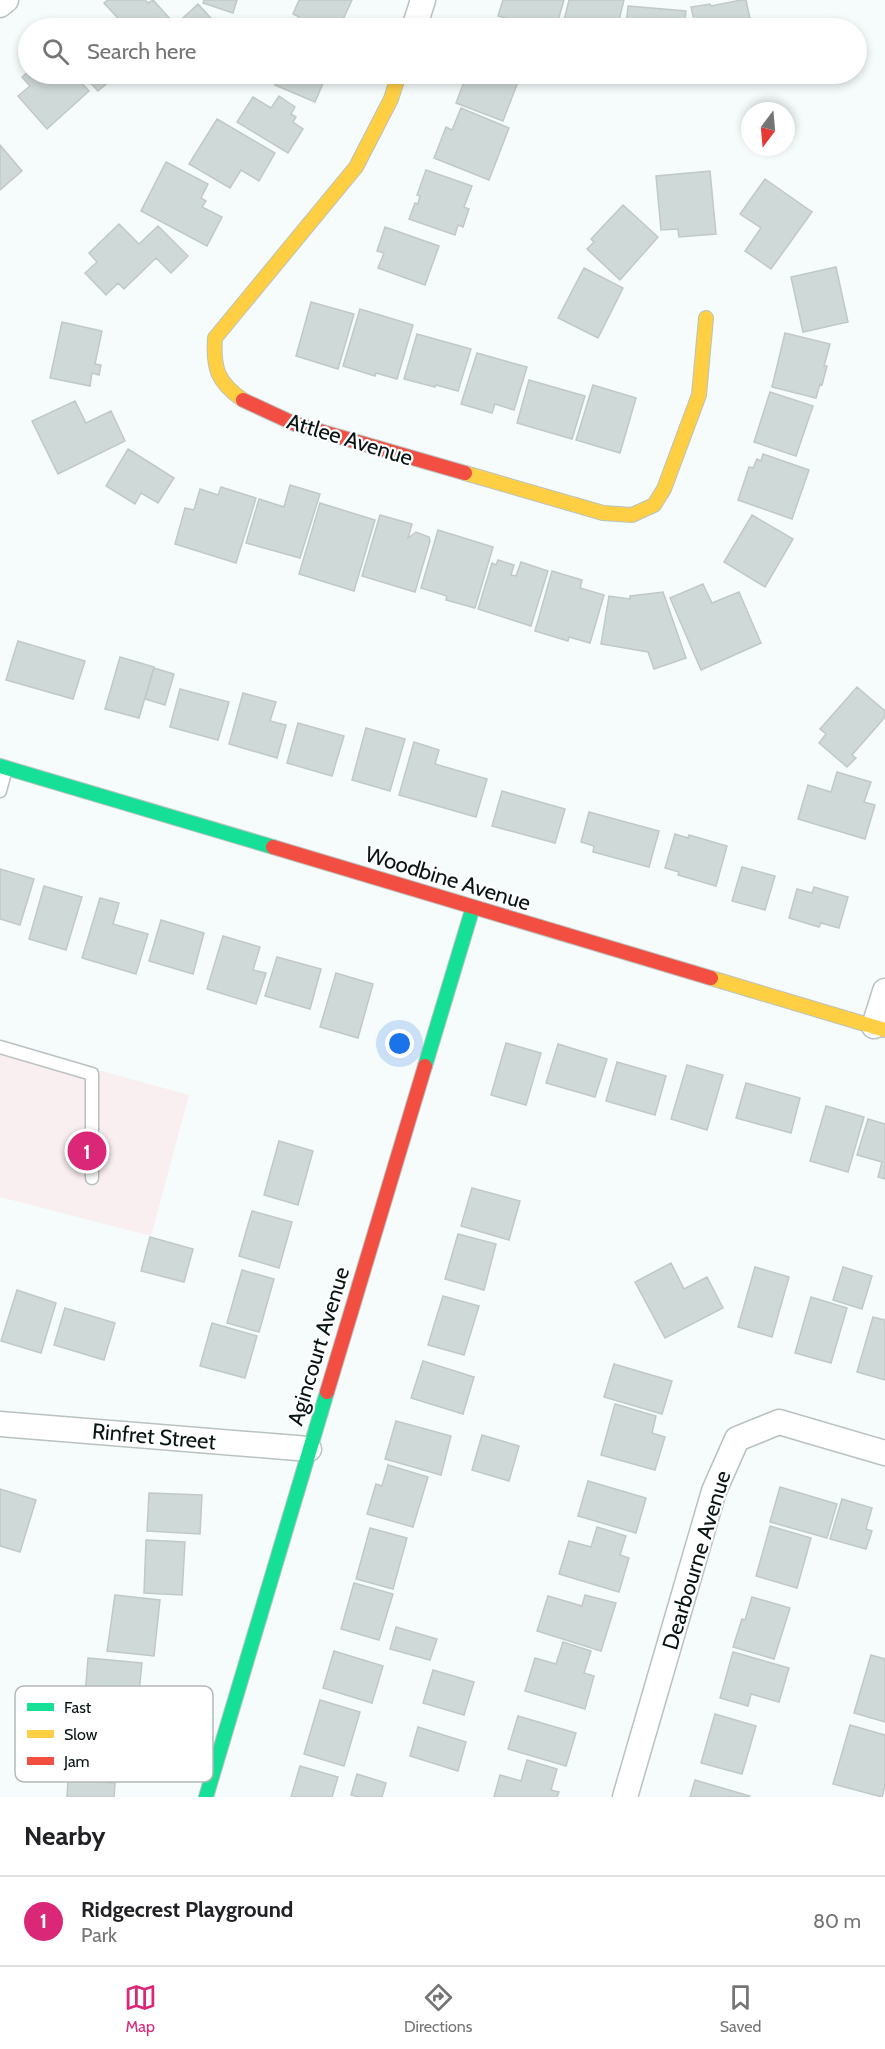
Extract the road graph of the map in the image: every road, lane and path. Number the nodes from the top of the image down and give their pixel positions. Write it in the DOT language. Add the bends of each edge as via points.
graph roads {
  1 [pos="6,0"];
  2 [pos="423,0"];
  3 [pos="0,5"];
  4 [pos="417,18"];
  5 [pos="396,84"];
  6 [pos="706,318"];
  7 [pos="3,767"];
  8 [pos="0,791"];
  9 [pos="473,907"];
  10 [pos="885,991"];
  11 [pos="879,1028"];
  12 [pos="0,1047"];
  13 [pos="93,1178"];
  14 [pos="0,1424"];
  15 [pos="309,1449"];
  16 [pos="885,1453"];
  17 [pos="213,1773"];
  18 [pos="210,1782"];
  19 [pos="206,1797"];
  20 [pos="625,1797"];
  1 -- 3 [label="street"];
  2 -- 4 [label="street"];
  5 -- 6 [label="street, Attlee Avenue" via="356,166 215,338 213,361 223,385 247,402 295,424 603,513 632,515 654,505 664,489 699,395"];
  7 -- 8 [label="lane"];
  7 -- 9 [label="street, Woodbine Avenue"];
  9 -- 11 [label="street, Woodbine Avenue"];
  9 -- 15 [label="street, Agincourt Avenue"];
  10 -- 11 [label="street"];
  12 -- 13 [label="lane" via="92,1074"];
  14 -- 15 [label="street, Rinfret Street"];
  15 -- 17 [label="street, Agincourt Avenue"];
  16 -- 20 [label="street, Dearbourne Avenue" via="779,1422 737,1439 714,1491"];
  18 -- 19 [label="street, Agincourt Avenue"];
}
